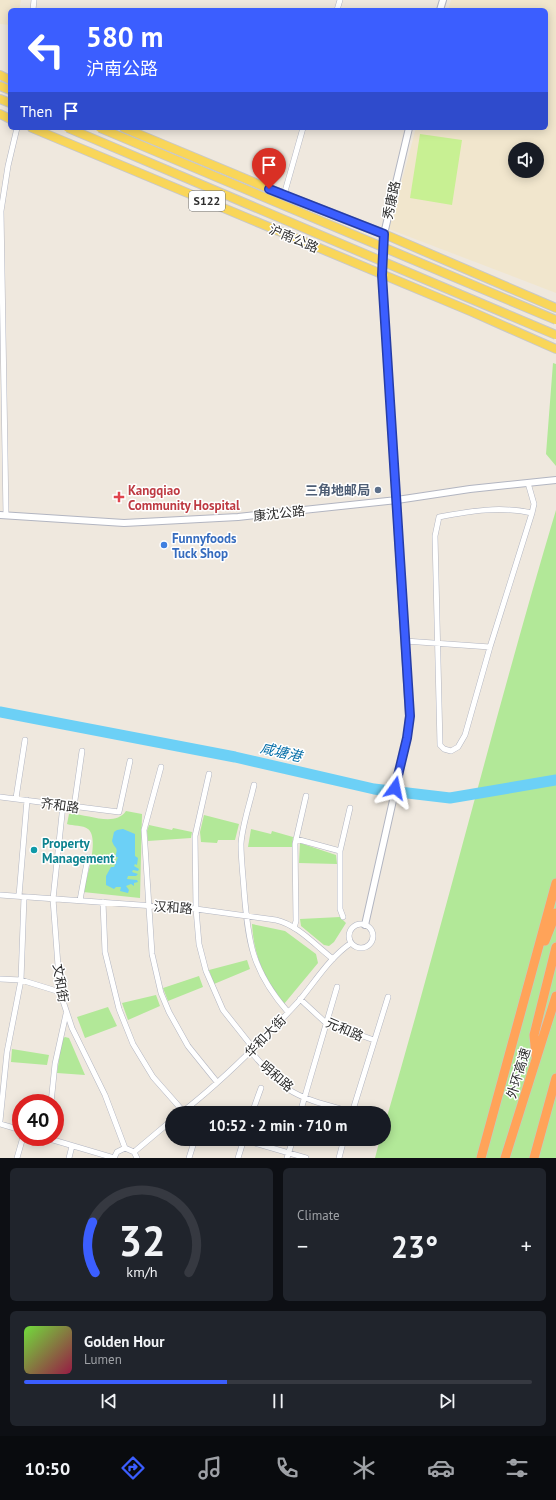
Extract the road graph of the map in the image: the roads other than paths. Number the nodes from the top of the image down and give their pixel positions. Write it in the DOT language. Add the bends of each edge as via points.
graph roads {
  1 [pos="17,130"];
  2 [pos="37,130"];
  3 [pos="73,130"];
  4 [pos="105,130"];
  5 [pos="129,130"];
  6 [pos="302,130"];
  7 [pos="409,130"];
  8 [pos="284,195"];
  9 [pos="384,234"];
  10 [pos="382,275"];
  11 [pos="556,308"];
  12 [pos="556,320"];
  13 [pos="556,335"];
  14 [pos="1,337"];
  15 [pos="1,348"];
  16 [pos="556,349"];
  17 [pos="556,480"];
  18 [pos="528,483"];
  19 [pos="397,500"];
  20 [pos="532,513"];
  21 [pos="3,515"];
  22 [pos="405,641"];
  23 [pos="436,643"];
  24 [pos="490,647"];
  25 [pos="25,740"];
  26 [pos="82,751"];
  27 [pos="130,761"];
  28 [pos="161,767"];
  29 [pos="209,774"];
  30 [pos="254,785"];
  31 [pos="306,796"];
  32 [pos="0,797"];
  33 [pos="16,798"];
  34 [pos="27,800"];
  35 [pos="63,805"];
  36 [pos="74,807"];
  37 [pos="350,808"];
  38 [pos="296,839"];
  39 [pos="340,851"];
  40 [pos="88,857"];
  41 [pos="556,883"];
  42 [pos="0,895"];
  43 [pos="21,897"];
  44 [pos="53,898"];
  45 [pos="80,900"];
  46 [pos="103,902"];
  47 [pos="147,905"];
  48 [pos="196,909"];
  49 [pos="556,913"];
  50 [pos="246,916"];
  51 [pos="343,917"];
  52 [pos="365,925"];
  53 [pos="294,928"];
  54 [pos="351,943"];
  55 [pos="556,947"];
  56 [pos="333,959"];
  57 [pos="0,979"];
  58 [pos="21,980"];
  59 [pos="529,986"];
  60 [pos="337,987"];
  61 [pos="60,992"];
  62 [pos="556,996"];
  63 [pos="388,997"];
  64 [pos="300,999"];
  65 [pos="288,1012"];
  66 [pos="66,1014"];
  67 [pos="326,1023"];
  68 [pos="374,1040"];
  69 [pos="252,1051"];
  70 [pos="536,1059"];
  71 [pos="556,1078"];
  72 [pos="217,1082"];
  73 [pos="260,1088"];
  74 [pos="52,1094"];
  75 [pos="304,1097"];
  76 [pos="180,1106"];
  77 [pos="191,1106"];
  78 [pos="254,1106"];
  79 [pos="302,1106"];
  80 [pos="331,1106"];
  81 [pos="354,1106"];
  82 [pos="0,1121"];
  83 [pos="0,1124"];
  84 [pos="165,1126"];
  85 [pos="12,1127"];
  86 [pos="64,1143"];
  87 [pos="20,1146"];
  88 [pos="72,1146"];
  89 [pos="193,1146"];
  90 [pos="241,1146"];
  91 [pos="263,1146"];
  92 [pos="342,1146"];
  93 [pos="125,1148"];
  94 [pos="134,1152"];
  95 [pos="288,1155"];
  96 [pos="17,1158"];
  97 [pos="69,1158"];
  98 [pos="114,1158"];
  99 [pos="136,1158"];
  100 [pos="189,1158"];
  101 [pos="238,1158"];
  102 [pos="306,1158"];
  103 [pos="339,1158"];
  104 [pos="481,1158"];
  105 [pos="505,1158"];
  106 [pos="534,1158"];
  1 -- 14 [label="street" via="8,166 2,211"];
  2 -- 10 [label="main road, 沪南公路 / S122"];
  3 -- 13 [label="main road, bridge"];
  4 -- 12 [label="main road, bridge"];
  5 -- 8 [label="main road, S122"];
  6 -- 8 [label="street"];
  7 -- 9 [label="street, 秀康路"];
  8 -- 9 [label="main road, S122"];
  9 -- 10 [label="street, 秀康路"];
  9 -- 11 [label="main road, S122"];
  10 -- 16 [label="main road, 沪南公路 / S122"];
  10 -- 19 [label="street, 秀康路"];
  14 -- 15 [label="street"];
  15 -- 21 [label="street"];
  17 -- 18 [label="street, 康沈公路"];
  18 -- 19 [label="street, 康沈公路"];
  18 -- 20 [label="street" via="534,504"];
  19 -- 21 [label="street, 康沈公路" via="238,517 124,523"];
  19 -- 22 [label="street, 秀康路"];
  20 -- 23 [label="street" via="514,509 474,510 439,517 435,536"];
  20 -- 24 [label="street"];
  22 -- 23 [label="street"];
  22 -- 52 [label="street, 秀康路" via="410,716 407,738"];
  23 -- 24 [label="street"];
  23 -- 24 [label="street" via="440,745 451,751 458,747 465,735"];
  25 -- 33 [label="street"];
  26 -- 36 [label="street"];
  27 -- 36 [label="street, 齐和路" via="119,812"];
  28 -- 47 [label="street" via="144,830"];
  29 -- 48 [label="street, 明和路" via="195,836"];
  30 -- 50 [label="street" via="241,844"];
  31 -- 38 [label="street"];
  32 -- 33 [label="street, 齐和路"];
  33 -- 34 [label="street, 齐和路"];
  34 -- 35 [label="street, 齐和路"];
  34 -- 43 [label="street"];
  35 -- 36 [label="street, 齐和路"];
  35 -- 44 [label="street, 文和街"];
  37 -- 39 [label="street"];
  38 -- 39 [label="street"];
  38 -- 53 [label="street"];
  39 -- 51 [label="street" via="340,909"];
  40 -- 45 [label="street"];
  41 -- 59 [label="highway"];
  42 -- 43 [label="street, 汉和路"];
  43 -- 44 [label="street, 汉和路"];
  43 -- 58 [label="street"];
  44 -- 45 [label="street, 汉和路"];
  44 -- 61 [label="street, 文和街"];
  45 -- 46 [label="street, 汉和路"];
  46 -- 47 [label="street, 汉和路"];
  46 -- 76 [label="street" via="105,952 119,1009 133,1044 153,1077"];
  47 -- 48 [label="street, 汉和路"];
  47 -- 72 [label="street" via="152,954 168,1012 188,1046"];
  48 -- 50 [label="street, 汉和路"];
  48 -- 69 [label="street, 明和路" via="199,944 206,972 231,1022"];
  49 -- 59 [label="highway"];
  50 -- 53 [label="street, 汉和路" via="284,922"];
  50 -- 65 [label="street" via="250,947 260,973 274,997"];
  52 -- 54 [label="street" via="351,928 348,937"];
  52 -- 54 [label="street" via="373,934 370,944 360,949"];
  53 -- 56 [label="street, 汉和路"];
  54 -- 56 [label="street, 华和大街" via="340,950"];
  55 -- 70 [label="highway" via="534,1035"];
  56 -- 64 [label="street, 华和大街"];
  57 -- 58 [label="street"];
  58 -- 61 [label="street"];
  58 -- 82 [label="street" via="7,1052"];
  59 -- 104 [label="highway"];
  60 -- 67 [label="street"];
  61 -- 66 [label="street, 文和街"];
  62 -- 70 [label="highway, 外环高速"];
  63 -- 68 [label="street"];
  64 -- 65 [label="street, 华和大街"];
  64 -- 67 [label="street, 元和路"];
  65 -- 69 [label="street, 华和大街"];
  66 -- 74 [label="street" via="55,1064"];
  66 -- 93 [label="street, 文和街" via="105,1095"];
  67 -- 68 [label="street, 元和路"];
  67 -- 75 [label="street"];
  68 -- 81 [label="street"];
  69 -- 72 [label="street, 华和大街"];
  69 -- 75 [label="street, 明和路" via="272,1075 288,1089"];
  70 -- 105 [label="highway, 外环高速"];
  71 -- 106 [label="highway"];
  72 -- 77 [label="street, 华和大街"];
  73 -- 78 [label="street"];
  75 -- 79 [label="street"];
  75 -- 80 [label="street, 明和路"];
  83 -- 85 [label="street"];
  84 -- 94 [label="street"];
  86 -- 88 [label="street"];
  87 -- 96 [label="street"];
  88 -- 97 [label="street"];
  88 -- 98 [label="street"];
  89 -- 100 [label="street"];
  90 -- 101 [label="street"];
  91 -- 95 [label="street"];
  92 -- 103 [label="street"];
  93 -- 94 [label="street"];
  93 -- 98 [label="street" via="117,1152"];
  94 -- 99 [label="street"];
  95 -- 102 [label="street"];
}
